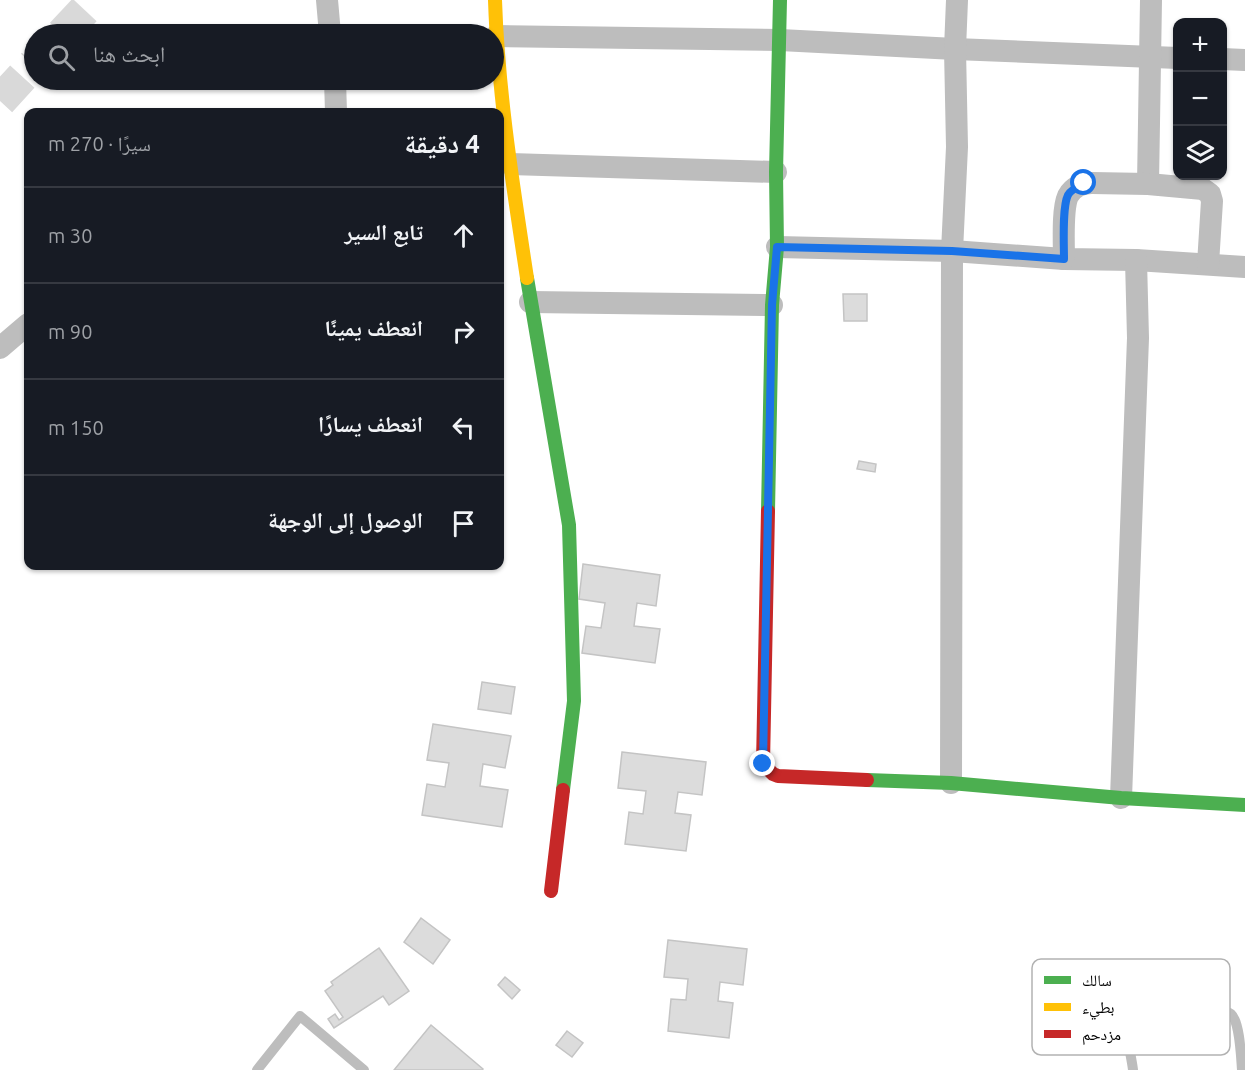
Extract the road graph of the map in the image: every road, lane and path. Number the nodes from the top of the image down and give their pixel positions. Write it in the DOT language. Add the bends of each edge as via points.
graph roads {
  1 [pos="327,0"];
  2 [pos="495,0"];
  3 [pos="780,0"];
  4 [pos="957,0"];
  5 [pos="1151,0"];
  6 [pos="329,24"];
  7 [pos="496,24"];
  8 [pos="504,36"];
  9 [pos="780,40"];
  10 [pos="955,49"];
  11 [pos="1150,57"];
  12 [pos="1173,58"];
  13 [pos="1227,59"];
  14 [pos="1245,60"];
  15 [pos="335,90"];
  16 [pos="502,90"];
  17 [pos="336,108"];
  18 [pos="504,108"];
  19 [pos="504,109"];
  20 [pos="510,164"];
  21 [pos="776,172"];
  22 [pos="1148,184"];
  23 [pos="777,247"];
  24 [pos="952,251"];
  25 [pos="1064,259"];
  26 [pos="1136,260"];
  27 [pos="1208,264"];
  28 [pos="1245,267"];
  29 [pos="530,302"];
  30 [pos="772,305"];
  31 [pos="24,327"];
  32 [pos="0,348"];
  33 [pos="951,783"];
  34 [pos="1121,798"];
  35 [pos="1245,804"];
  36 [pos="551,891"];
  37 [pos="1230,1014"];
  38 [pos="1131,1055"];
  39 [pos="257,1070"];
  40 [pos="364,1070"];
  41 [pos="1133,1070"];
  42 [pos="1242,1070"];
  1 -- 6 [label="street"];
  2 -- 7 [label="street"];
  3 -- 9 [label="street"];
  4 -- 10 [label="street"];
  5 -- 11 [label="street"];
  8 -- 9 [label="street"];
  9 -- 10 [label="street"];
  9 -- 21 [label="street"];
  10 -- 11 [label="street"];
  10 -- 24 [label="street" via="957,147"];
  11 -- 12 [label="street"];
  11 -- 22 [label="street"];
  13 -- 14 [label="street"];
  15 -- 17 [label="street"];
  16 -- 18 [label="street"];
  19 -- 20 [label="street"];
  20 -- 21 [label="street"];
  20 -- 29 [label="street"];
  21 -- 23 [label="street"];
  22 -- 25 [label="street" via="1084,183 1069,194"];
  22 -- 27 [label="street" via="1203,189 1210,194"];
  23 -- 24 [label="street"];
  23 -- 30 [label="street"];
  24 -- 25 [label="street"];
  24 -- 33 [label="street"];
  25 -- 26 [label="street"];
  26 -- 27 [label="street"];
  26 -- 34 [label="street" via="1138,338"];
  27 -- 28 [label="street"];
  29 -- 30 [label="street"];
  29 -- 36 [label="street" via="569,525 574,701"];
  30 -- 33 [label="street" via="763,764 778,776"];
  31 -- 32 [label="street"];
  33 -- 34 [label="street"];
  34 -- 35 [label="street"];
  37 -- 42 [label="lane" via="1236,1022"];
  38 -- 41 [label="lane"];
  39 -- 40 [label="lane" via="300,1016"];
}
